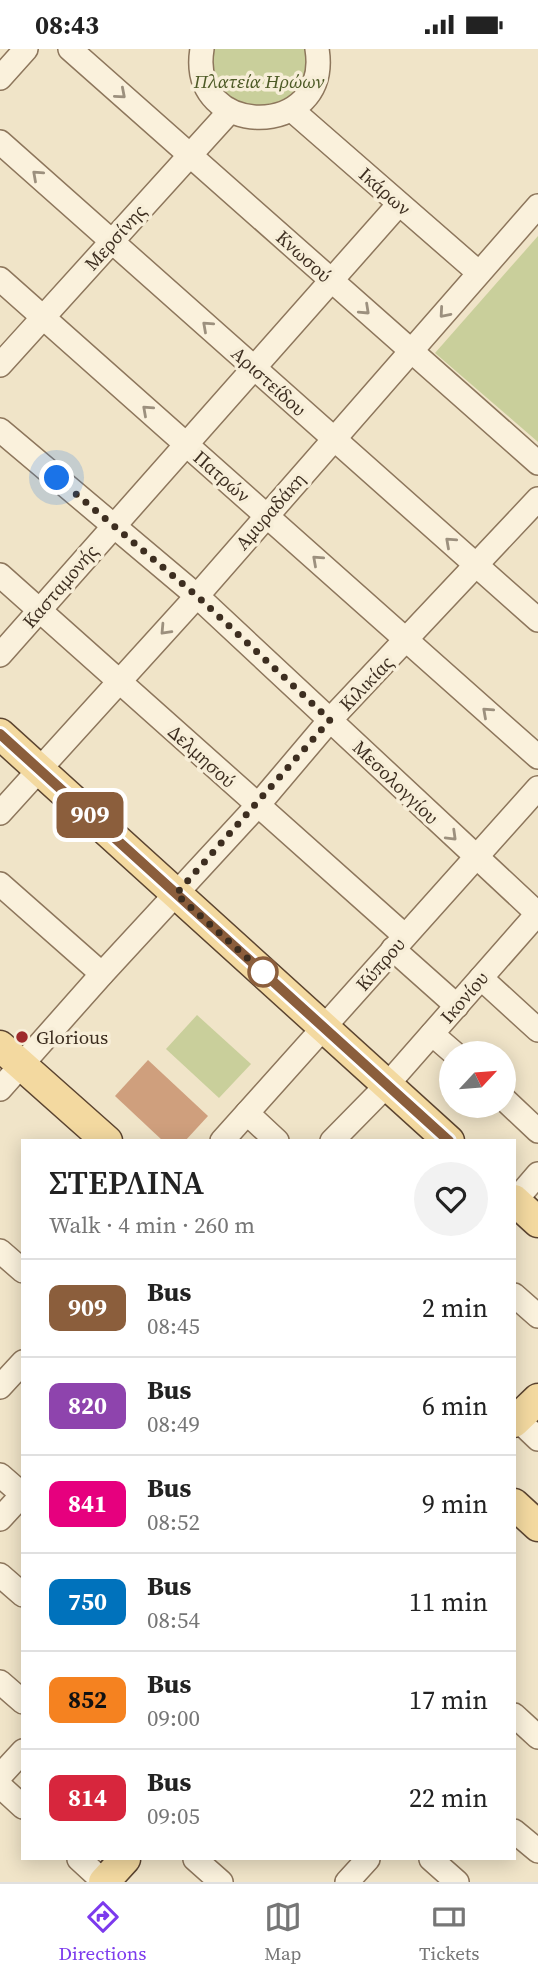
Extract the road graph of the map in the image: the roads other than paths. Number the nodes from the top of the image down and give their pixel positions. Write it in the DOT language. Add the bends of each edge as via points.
graph roads {
  1 [pos="26,49"];
  2 [pos="70,49"];
  3 [pos="202,49"];
  4 [pos="317,49"];
  5 [pos="0,78"];
  6 [pos="292,110"];
  7 [pos="230,111"];
  8 [pos="0,142"];
  9 [pos="190,154"];
  10 [pos="399,204"];
  11 [pos="538,206"];
  12 [pos="111,241"];
  13 [pos="479,273"];
  14 [pos="0,279"];
  15 [pos="331,279"];
  16 [pos="43,317"];
  17 [pos="410,352"];
  18 [pos="0,365"];
  19 [pos="253,367"];
  20 [pos="0,430"];
  21 [pos="334,438"];
  22 [pos="186,444"];
  23 [pos="538,463"];
  24 [pos="538,499"];
  25 [pos="267,515"];
  26 [pos="113,526"];
  27 [pos="477,565"];
  28 [pos="0,575"];
  29 [pos="197,596"];
  30 [pos="39,610"];
  31 [pos="538,620"];
  32 [pos="406,641"];
  33 [pos="0,655"];
  34 [pos="118,681"];
  35 [pos="330,720"];
  36 [pos="0,734"];
  37 [pos="538,757"];
  38 [pos="39,770"];
  39 [pos="538,788"];
  40 [pos="258,805"];
  41 [pos="0,813"];
  42 [pos="475,858"];
  43 [pos="0,884"];
  44 [pos="176,894"];
  45 [pos="538,914"];
  46 [pos="399,942"];
  47 [pos="102,974"];
  48 [pos="481,978"];
  49 [pos="457,1006"];
  50 [pos="324,1027"];
  51 [pos="538,1030"];
  52 [pos="432,1034"];
  53 [pos="440,1041"];
  54 [pos="11,1056"];
  55 [pos="387,1085"];
  56 [pos="0,1089"];
  57 [pos="516,1110"];
  58 [pos="247,1113"];
  59 [pos="538,1131"];
  60 [pos="105,1139"];
  61 [pos="224,1139"];
  62 [pos="275,1139"];
  63 [pos="339,1139"];
  64 [pos="447,1139"];
  65 [pos="538,1174"];
  66 [pos="516,1200"];
  67 [pos="516,1202"];
  68 [pos="538,1222"];
  69 [pos="0,1251"];
  70 [pos="21,1269"];
  71 [pos="516,1297"];
  72 [pos="538,1316"];
  73 [pos="21,1364"];
  74 [pos="0,1387"];
  75 [pos="538,1399"];
  76 [pos="523,1427"];
  77 [pos="0,1475"];
  78 [pos="21,1493"];
  79 [pos="21,1497"];
  80 [pos="516,1506"];
  81 [pos="0,1519"];
  82 [pos="538,1525"];
  83 [pos="0,1575"];
  84 [pos="21,1593"];
  85 [pos="0,1682"];
  86 [pos="21,1700"];
  87 [pos="516,1718"];
  88 [pos="538,1737"];
  89 [pos="21,1753"];
  90 [pos="0,1776"];
  91 [pos="0,1786"];
  92 [pos="21,1805"];
  93 [pos="516,1833"];
  94 [pos="538,1851"];
  95 [pos="80,1860"];
  96 [pos="124,1860"];
  97 [pos="196,1860"];
  98 [pos="367,1860"];
  99 [pos="432,1860"];
  100 [pos="104,1882"];
  101 [pos="221,1882"];
  102 [pos="348,1882"];
  103 [pos="457,1882"];
  1 -- 5 [label="street"];
  2 -- 9 [label="street, Κνωσού, one-way"];
  3 -- 7 [label="street" via="204,80"];
  4 -- 6 [label="street" via="315,79"];
  6 -- 7 [label="street" via="261,119"];
  6 -- 10 [label="street, Ικάρων"];
  7 -- 9 [label="street, Μερσίνης"];
  12 -- 8 [label="street, Αριστείδου, one-way"];
  9 -- 12 [label="street, Μερσίνης"];
  9 -- 15 [label="street, Κνωσού"];
  10 -- 13 [label="street, Ικάρων"];
  10 -- 15 [label="street, Κασταμονής"];
  11 -- 13 [label="street, Αμυραδάκη"];
  12 -- 16 [label="street, Μερσίνης"];
  19 -- 12 [label="street, Αριστείδου, one-way"];
  13 -- 17 [label="street, Αμυραδάκη, one-way"];
  14 -- 16 [label="street, Πατρών"];
  15 -- 17 [label="street, Κνωσού, one-way"];
  15 -- 19 [label="street, Κασταμονής"];
  16 -- 18 [label="street, Μερσίνης"];
  22 -- 16 [label="street, Πατρών, one-way"];
  17 -- 21 [label="street, Αμυραδάκη"];
  17 -- 23 [label="street, Κνωσού"];
  19 -- 21 [label="street, Αριστείδου"];
  19 -- 22 [label="street, Κασταμονής"];
  20 -- 26 [label="street, Μεσολογγίου"];
  21 -- 25 [label="street, Αμυραδάκη"];
  27 -- 21 [label="street, Αριστείδου, one-way"];
  22 -- 25 [label="street, Πατρών"];
  22 -- 26 [label="street, Κασταμονής"];
  24 -- 27 [label="street, Κιλικίας"];
  25 -- 29 [label="street, Αμυραδάκη"];
  32 -- 25 [label="street, Πατρών, one-way"];
  26 -- 29 [label="street, Μεσολογγίου"];
  26 -- 30 [label="street, Κασταμονής"];
  27 -- 31 [label="street, Αριστείδου"];
  27 -- 32 [label="street, Κιλικίας"];
  28 -- 30 [label="street, Δελμησού"];
  29 -- 34 [label="street, Αμυραδάκη, one-way"];
  29 -- 35 [label="street, Μεσολογγίου"];
  30 -- 33 [label="street, Κασταμονής"];
  30 -- 34 [label="street, Δελμησού"];
  32 -- 35 [label="street, Κιλικίας"];
  37 -- 32 [label="street, Πατρών, one-way"];
  34 -- 38 [label="street, Αμυραδάκη"];
  34 -- 40 [label="street, Δελμησού"];
  35 -- 40 [label="street, Κιλικίας"];
  35 -- 42 [label="street, Μεσολογγίου, one-way"];
  36 -- 38 [label="main road"];
  38 -- 41 [label="street, Αμυραδάκη"];
  38 -- 44 [label="main road"];
  39 -- 42 [label="street, Κύπρου"];
  40 -- 44 [label="street, Κιλικίας"];
  40 -- 46 [label="street, Δελμησού"];
  42 -- 45 [label="street, Μεσολογγίου"];
  42 -- 46 [label="street, Κύπρου"];
  43 -- 47 [label="street"];
  44 -- 47 [label="street, Κιλικίας"];
  44 -- 50 [label="main road"];
  45 -- 48 [label="street, Ικονίου"];
  46 -- 49 [label="street, Δελμησού"];
  46 -- 50 [label="street, Κύπρου"];
  47 -- 54 [label="street, Κιλικίας"];
  48 -- 49 [label="street, Ικονίου"];
  48 -- 51 [label="street"];
  49 -- 52 [label="street, Ικονίου"];
  50 -- 55 [label="main road"];
  50 -- 58 [label="street, Κύπρου"];
  52 -- 53 [label="street"];
  52 -- 55 [label="street, Ικονίου"];
  54 -- 56 [label="street, Κιλικίας"];
  54 -- 60 [label="main road"];
  55 -- 63 [label="street, Ικονίου"];
  55 -- 64 [label="main road"];
  57 -- 59 [label="street"];
  58 -- 61 [label="street, Κύπρου"];
  58 -- 62 [label="street"];
  65 -- 66 [label="street"];
  67 -- 68 [label="main road"];
  69 -- 70 [label="street"];
  71 -- 72 [label="street"];
  73 -- 74 [label="street"];
  75 -- 76 [label="main road"];
  77 -- 78 [label="street"];
  79 -- 81 [label="street"];
  80 -- 82 [label="main road"];
  83 -- 84 [label="street"];
  85 -- 86 [label="street"];
  87 -- 88 [label="street"];
  89 -- 90 [label="street"];
  91 -- 92 [label="street"];
  93 -- 94 [label="street"];
  95 -- 100 [label="street"];
  96 -- 100 [label="main road"];
  97 -- 101 [label="street"];
  98 -- 102 [label="street"];
  99 -- 103 [label="street"];
}
